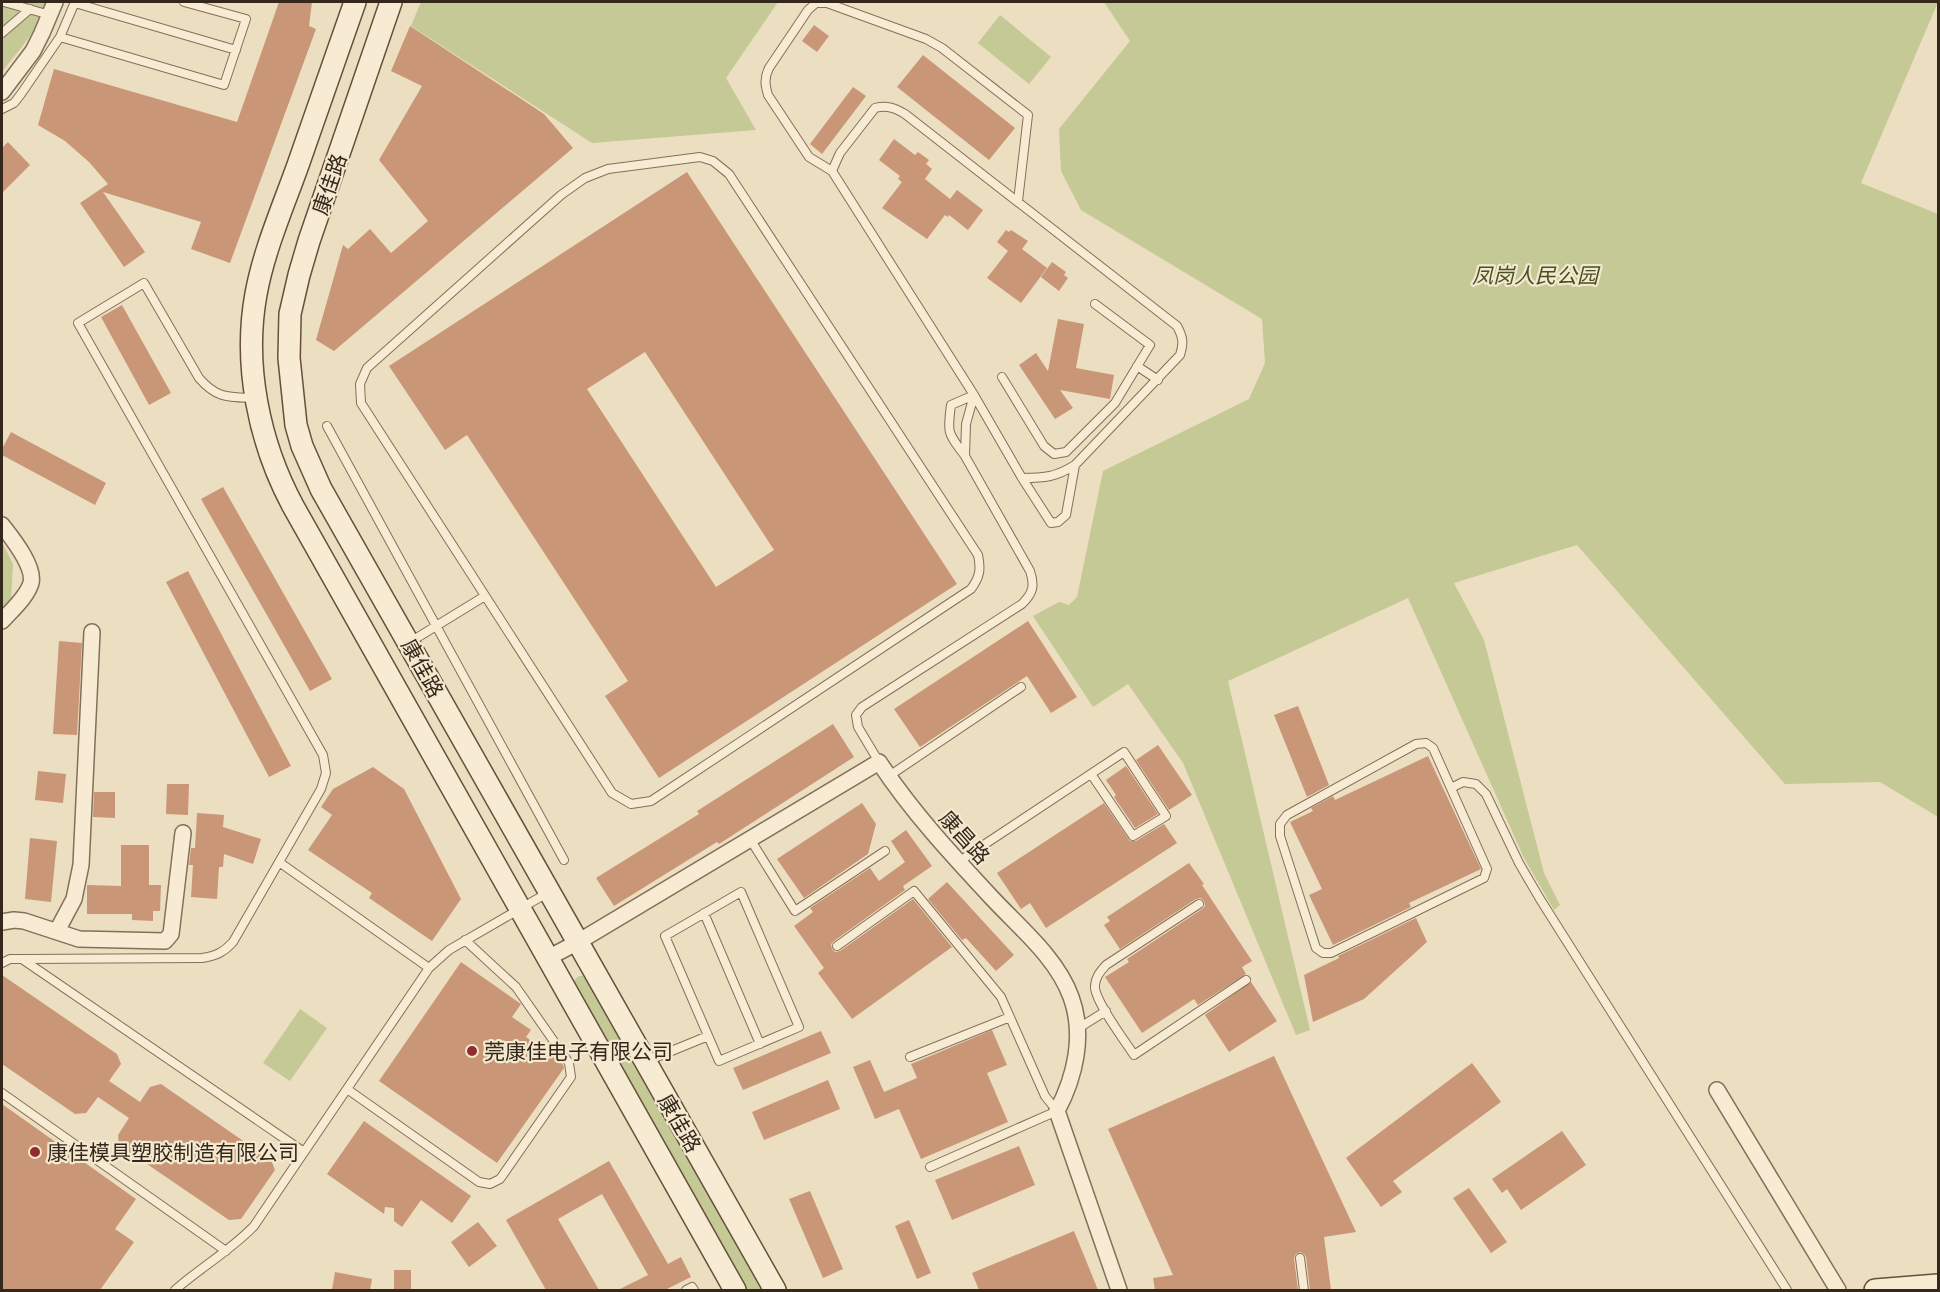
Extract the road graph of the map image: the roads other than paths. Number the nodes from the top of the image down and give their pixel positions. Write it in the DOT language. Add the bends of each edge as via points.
graph roads {
  1 [pos="4,2"];
  2 [pos="75,2"];
  3 [pos="184,2"];
  4 [pos="355,2"];
  5 [pos="391,2"];
  6 [pos="52,8"];
  7 [pos="30,9"];
  8 [pos="2,33"];
  9 [pos="60,37"];
  10 [pos="236,50"];
  11 [pos="2,92"];
  12 [pos="2,109"];
  13 [pos="832,171"];
  14 [pos="1018,201"];
  15 [pos="1095,304"];
  16 [pos="1137,366"];
  17 [pos="1002,377"];
  18 [pos="1158,380"];
  19 [pos="974,395"];
  20 [pos="256,398"];
  21 [pos="327,426"];
  22 [pos="965,456"];
  23 [pos="1076,465"];
  24 [pos="1022,478"];
  25 [pos="2,525"];
  26 [pos="485,596"];
  27 [pos="2,621"];
  28 [pos="436,626"];
  29 [pos="92,632"];
  30 [pos="408,643"];
  31 [pos="1021,687"];
  32 [pos="879,762"];
  33 [pos="1091,774"];
  34 [pos="889,776"];
  35 [pos="1451,788"];
  36 [pos="183,833"];
  37 [pos="750,839"];
  38 [pos="885,851"];
  39 [pos="564,860"];
  40 [pos="279,862"];
  41 [pos="959,862"];
  42 [pos="549,892"];
  43 [pos="1199,904"];
  44 [pos="520,909"];
  45 [pos="704,913"];
  46 [pos="2,922"];
  47 [pos="57,931"];
  48 [pos="465,940"];
  49 [pos="578,942"];
  50 [pos="837,946"];
  51 [pos="548,958"];
  52 [pos="22,959"];
  53 [pos="2,963"];
  54 [pos="429,968"];
  55 [pos="1246,980"];
  56 [pos="1106,1011"];
  57 [pos="1010,1017"];
  58 [pos="1077,1029"];
  59 [pos="708,1036"];
  60 [pos="760,1044"];
  61 [pos="910,1057"];
  62 [pos="646,1062"];
  63 [pos="347,1089"];
  64 [pos="1717,1090"];
  65 [pos="2,1093"];
  66 [pos="1057,1111"];
  67 [pos="304,1152"];
  68 [pos="930,1167"];
  69 [pos="226,1251"];
  70 [pos="1300,1258"];
  71 [pos="1938,1285"];
  72 [pos="175,1290"];
  73 [pos="686,1290"];
  74 [pos="694,1290"];
  75 [pos="735,1290"];
  76 [pos="775,1290"];
  77 [pos="1119,1290"];
  78 [pos="1304,1290"];
  79 [pos="1787,1290"];
  80 [pos="1838,1290"];
  81 [pos="1875,1290"];
  1 -- 7 [label="lane"];
  2 -- 9 [label="lane"];
  2 -- 10 [label="lane"];
  3 -- 10 [label="lane" via="246,19"];
  4 -- 20 [label="street, 康佳路" via="261,274 253,314"];
  5 -- 30 [label="street, 康佳路" via="298,275 290,314 288,358 296,425 311,468"];
  6 -- 7 [label="lane"];
  6 -- 11 [label="street" via="33,51"];
  7 -- 8 [label="lane"];
  9 -- 10 [label="lane" via="224,85"];
  9 -- 12 [label="lane" via="21,94"];
  13 -- 14 [label="lane" via="840,153 869,114 875,108 891,107"];
  13 -- 14 [label="lane" via="809,157 765,85 769,68 816,3 827,3 926,39 1028,115"];
  13 -- 19 [label="lane"];
  14 -- 18 [label="lane" via="1177,326 1182,335 1180,356"];
  15 -- 16 [label="lane" via="1150,345"];
  16 -- 17 [label="lane" via="1115,403 1066,452 1054,454 1044,446"];
  16 -- 18 [label="lane"];
  18 -- 23 [label="lane"];
  19 -- 22 [label="lane" via="966,424"];
  19 -- 22 [label="lane" via="951,405 949,434"];
  19 -- 24 [label="lane"];
  20 -- 40 [label="lane" via="218,395 207,387 144,283 78,323 323,755 326,773 321,789"];
  20 -- 44 [label="street, 康佳路" via="268,452 283,487"];
  21 -- 28 [label="lane"];
  22 -- 32 [label="lane" via="1030,571 1032,595 862,708 856,715 858,727"];
  23 -- 24 [label="lane" via="1060,474"];
  23 -- 24 [label="lane" via="1066,515 1058,522 1051,523"];
  25 -- 27 [label="street" via="27,561 32,583"];
  26 -- 26 [label="lane" via="361,403 360,384 368,368 561,195 585,178 608,169 700,157 729,174 978,555 981,567 971,589 651,801 631,804 612,793"];
  26 -- 28 [label="lane"];
  28 -- 30 [label="lane"];
  28 -- 39 [label="lane"];
  29 -- 47 [label="street" via="81,865 74,899"];
  30 -- 42 [label="street, 康佳路"];
  31 -- 34 [label="lane"];
  32 -- 34 [label="street, 康昌路"];
  32 -- 37 [label="street"];
  33 -- 33 [label="lane" via="1133,836 1166,816 1124,752"];
  33 -- 41 [label="lane"];
  34 -- 41 [label="street, 康昌路" via="916,814"];
  35 -- 35 [label="lane" via="1434,748 1426,743 1416,744 1287,815 1280,824 1280,836 1316,948 1331,953 1484,878 1487,869"];
  35 -- 79 [label="lane" via="1463,782 1476,784 1486,794 1540,898"];
  36 -- 47 [label="street" via="171,934 165,941 79,939"];
  37 -- 38 [label="lane" via="795,911"];
  37 -- 49 [label="street"];
  40 -- 52 [label="lane" via="233,942 215,956"];
  40 -- 54 [label="lane"];
  41 -- 58 [label="street, 康昌路" via="1054,966 1071,996"];
  42 -- 44 [label="lane"];
  42 -- 49 [label="street, 康佳路"];
  43 -- 56 [label="lane" via="1106,965 1094,988"];
  44 -- 48 [label="lane"];
  44 -- 51 [label="street, 康佳路"];
  45 -- 59 [label="lane" via="665,936"];
  45 -- 60 [label="lane"];
  45 -- 60 [label="lane" via="741,892 799,1027"];
  46 -- 47 [label="street" via="24,921"];
  48 -- 54 [label="lane"];
  48 -- 63 [label="lane" via="516,987 569,1064 571,1077 500,1179 490,1184 479,1182"];
  49 -- 51 [label="street"];
  49 -- 62 [label="street, 康佳路"];
  50 -- 57 [label="lane" via="914,891 1001,997"];
  51 -- 75 [label="street, 康佳路"];
  52 -- 53 [label="lane"];
  52 -- 67 [label="lane"];
  54 -- 63 [label="lane"];
  55 -- 56 [label="lane" via="1134,1054"];
  56 -- 58 [label="lane"];
  57 -- 61 [label="lane"];
  57 -- 66 [label="lane" via="1045,1096"];
  58 -- 66 [label="street, 康昌路" via="1071,1081"];
  59 -- 60 [label="lane" via="719,1061"];
  59 -- 62 [label="lane"];
  62 -- 76 [label="street, 康佳路"];
  63 -- 67 [label="lane"];
  64 -- 80 [label="street"];
  65 -- 69 [label="lane"];
  66 -- 68 [label="lane"];
  66 -- 77 [label="street"];
  67 -- 69 [label="lane" via="254,1226"];
  69 -- 72 [label="lane"];
  70 -- 78 [label="lane"];
  71 -- 81 [label="street"];
  73 -- 74 [label="lane"];
}
